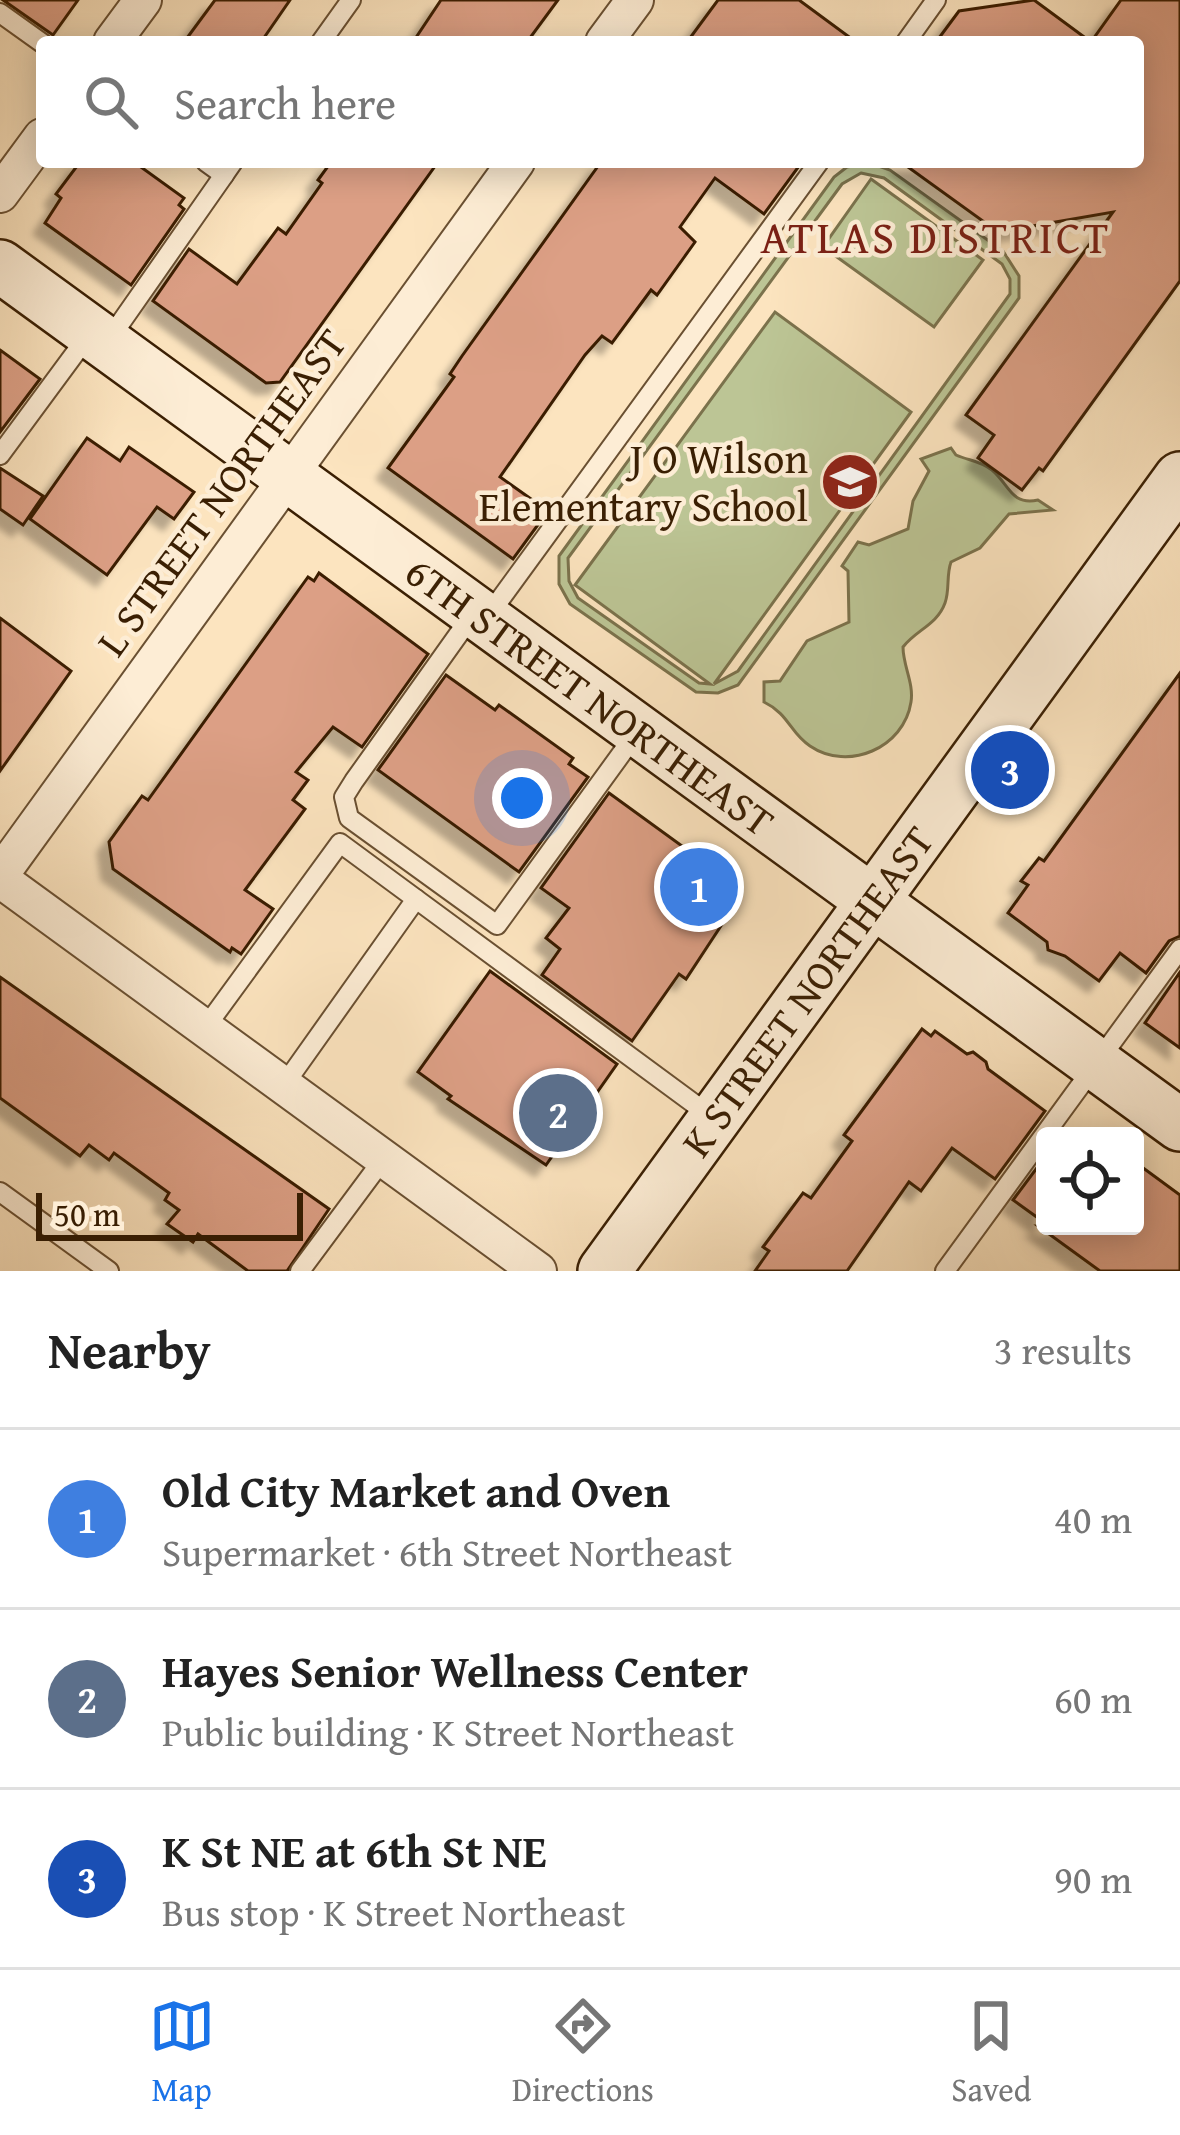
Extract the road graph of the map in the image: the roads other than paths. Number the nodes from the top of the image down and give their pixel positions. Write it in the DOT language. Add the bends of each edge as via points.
graph roads {
  1 [pos="143,0"];
  2 [pos="351,0"];
  3 [pos="635,0"];
  4 [pos="936,0"];
  5 [pos="0,14"];
  6 [pos="116,36"];
  7 [pos="325,36"];
  8 [pos="608,36"];
  9 [pos="910,36"];
  10 [pos="36,40"];
  11 [pos="36,145"];
  12 [pos="229,168"];
  13 [pos="512,168"];
  14 [pos="815,168"];
  15 [pos="0,194"];
  16 [pos="0,266"];
  17 [pos="98,338"];
  18 [pos="0,455"];
  19 [pos="288,477"];
  20 [pos="1180,478"];
  21 [pos="480,616"];
  22 [pos="638,731"];
  23 [pos="0,877"];
  24 [pos="416,899"];
  25 [pos="872,902"];
  26 [pos="1180,950"];
  27 [pos="205,1028"];
  28 [pos="1095,1063"];
  29 [pos="284,1085"];
  30 [pos="715,1119"];
  31 [pos="1180,1125"];
  32 [pos="384,1158"];
  33 [pos="0,1192"];
  34 [pos="950,1265"];
  35 [pos="109,1271"];
  36 [pos="300,1271"];
  37 [pos="538,1271"];
  38 [pos="604,1271"];
  39 [pos="972,1271"];
  1 -- 6 [label="street"];
  2 -- 7 [label="lane"];
  3 -- 8 [label="street"];
  4 -- 9 [label="lane"];
  5 -- 10 [label="lane"];
  11 -- 15 [label="street"];
  12 -- 17 [label="lane"];
  13 -- 19 [label="street, L STREET NORTHEAST"];
  14 -- 21 [label="lane"];
  16 -- 17 [label="street, 6TH STREET NORTHEAST"];
  17 -- 18 [label="lane"];
  17 -- 19 [label="street, 6TH STREET NORTHEAST"];
  19 -- 21 [label="street, 6TH STREET NORTHEAST"];
  19 -- 23 [label="street, L STREET NORTHEAST"];
  20 -- 25 [label="street, K STREET NORTHEAST"];
  21 -- 22 [label="street, 6TH STREET NORTHEAST"];
  21 -- 22 [label="lane" via="344,797 349,818 496,925"];
  22 -- 25 [label="street, 6TH STREET NORTHEAST"];
  23 -- 27 [label="street"];
  24 -- 27 [label="lane" via="340,843"];
  24 -- 29 [label="lane"];
  24 -- 30 [label="lane"];
  25 -- 28 [label="street, 6TH STREET NORTHEAST"];
  25 -- 30 [label="street, K STREET NORTHEAST"];
  26 -- 28 [label="lane"];
  27 -- 29 [label="street"];
  28 -- 31 [label="street, 6TH STREET NORTHEAST"];
  28 -- 34 [label="lane"];
  29 -- 32 [label="street"];
  30 -- 38 [label="street, K STREET NORTHEAST"];
  32 -- 36 [label="lane"];
  32 -- 37 [label="street"];
  33 -- 35 [label="lane"];
  34 -- 39 [label="lane"];
}
